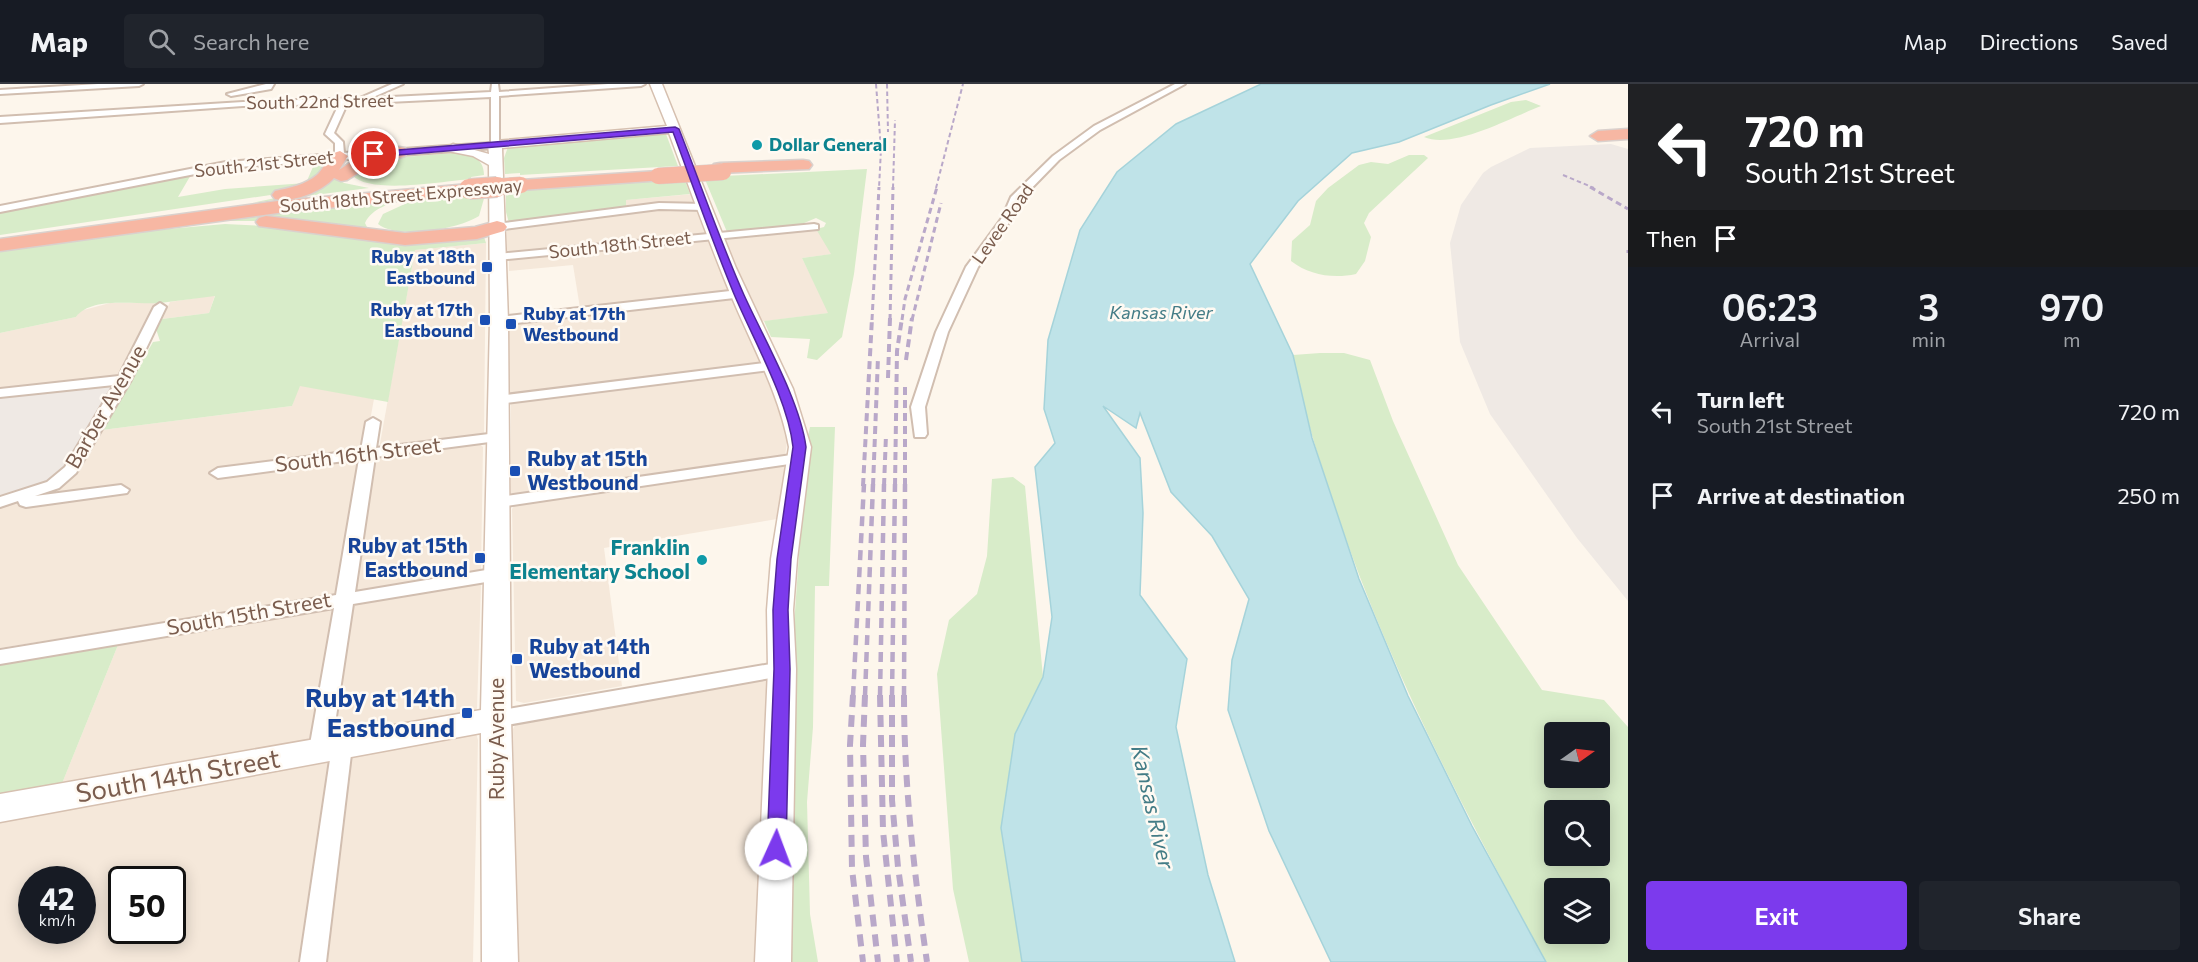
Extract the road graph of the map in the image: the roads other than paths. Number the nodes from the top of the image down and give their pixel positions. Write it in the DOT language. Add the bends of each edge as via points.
graph roads {
  1 [pos="26,84"];
  2 [pos="139,84"];
  3 [pos="270,84"];
  4 [pos="399,84"];
  5 [pos="495,84"];
  6 [pos="641,84"];
  7 [pos="656,84"];
  8 [pos="1182,84"];
  9 [pos="599,85"];
  10 [pos="0,92"];
  11 [pos="16,92"];
  12 [pos="496,94"];
  13 [pos="216,96"];
  14 [pos="195,98"];
  15 [pos="8,99"];
  16 [pos="360,100"];
  17 [pos="343,103"];
  18 [pos="125,112"];
  19 [pos="0,120"];
  20 [pos="675,129"];
  21 [pos="1628,136"];
  22 [pos="1602,138"];
  23 [pos="495,145"];
  24 [pos="453,148"];
  25 [pos="399,152"];
  26 [pos="340,156"];
  27 [pos="496,163"];
  28 [pos="804,167"];
  29 [pos="341,176"];
  30 [pos="463,188"];
  31 [pos="417,189"];
  32 [pos="705,207"];
  33 [pos="0,209"];
  34 [pos="497,220"];
  35 [pos="814,227"];
  36 [pos="73,229"];
  37 [pos="96,230"];
  38 [pos="716,236"];
  39 [pos="0,242"];
  40 [pos="498,257"];
  41 [pos="739,294"];
  42 [pos="160,307"];
  43 [pos="499,321"];
  44 [pos="772,366"];
  45 [pos="123,380"];
  46 [pos="0,393"];
  47 [pos="497,400"];
  48 [pos="373,422"];
  49 [pos="920,434"];
  50 [pos="497,437"];
  51 [pos="368,454"];
  52 [pos="798,459"];
  53 [pos="218,473"];
  54 [pos="121,490"];
  55 [pos="499,502"];
  56 [pos="0,503"];
  57 [pos="498,574"];
  58 [pos="344,598"];
  59 [pos="0,657"];
  60 [pos="782,669"];
  61 [pos="496,719"];
  62 [pos="331,748"];
  63 [pos="0,808"];
  64 [pos="313,962"];
  65 [pos="500,962"];
  66 [pos="773,962"];
  1 -- 11 [label="street"];
  2 -- 11 [label="street"];
  3 -- 13 [label="street" via="260,90"];
  4 -- 16 [label="street"];
  5 -- 12 [label="street, Ruby Avenue"];
  6 -- 9 [label="street, South 22nd Street"];
  7 -- 20 [label="street"];
  8 -- 49 [label="street, Levee Road" via="1097,128 1056,158 1016,200 972,267 942,332 918,407"];
  9 -- 12 [label="street, South 22nd Street"];
  10 -- 11 [label="street"];
  11 -- 15 [label="street"];
  12 -- 16 [label="street, South 22nd Street"];
  12 -- 23 [label="street, Ruby Avenue"];
  14 -- 18 [label="street" via="144,103"];
  16 -- 18 [label="street, South 22nd Street"];
  17 -- 26 [label="street" via="329,134 339,142"];
  18 -- 19 [label="street, South 22nd Street"];
  20 -- 23 [label="street, South 21st Street"];
  20 -- 32 [label="street"];
  21 -- 22 [label="highway"];
  23 -- 24 [label="street, South 21st Street"];
  23 -- 27 [label="street, Ruby Avenue"];
  24 -- 25 [label="street, South 21st Street"];
  24 -- 27 [label="street" via="477,153"];
  25 -- 26 [label="street, South 21st Street"];
  25 -- 29 [label="highway" via="360,164"];
  26 -- 29 [label="highway"];
  26 -- 33 [label="street, South 21st Street" via="226,165"];
  26 -- 36 [label="highway" via="332,162 325,177 296,192"];
  27 -- 34 [label="street, Ruby Avenue"];
  28 -- 30 [label="highway, South 18th Street Expressway, bridge" via="657,173"];
  29 -- 31 [label="highway" via="354,184"];
  30 -- 31 [label="highway, South 18th Street Expressway"];
  30 -- 34 [label="highway" via="384,208 372,217 371,223 384,232 436,234"];
  30 -- 37 [label="highway, South 18th Street Expressway"];
  31 -- 36 [label="highway, South 18th Street Expressway"];
  32 -- 34 [label="street" via="641,207"];
  32 -- 38 [label="street"];
  34 -- 37 [label="highway" via="477,233 405,239 278,222"];
  34 -- 40 [label="street, Ruby Avenue"];
  35 -- 38 [label="street, South 18th Street"];
  36 -- 39 [label="highway, South 18th Street Expressway"];
  37 -- 39 [label="highway, South 18th Street Expressway"];
  38 -- 40 [label="street, South 18th Street"];
  38 -- 41 [label="street"];
  40 -- 43 [label="street, Ruby Avenue"];
  41 -- 43 [label="street"];
  41 -- 44 [label="street"];
  42 -- 45 [label="street, Barber Avenue"];
  43 -- 47 [label="street, Ruby Avenue"];
  44 -- 47 [label="street"];
  44 -- 52 [label="street" via="798,432"];
  45 -- 46 [label="street"];
  45 -- 56 [label="street, Barber Avenue" via="63,478 39,491"];
  47 -- 50 [label="street, Ruby Avenue"];
  48 -- 51 [label="street"];
  50 -- 51 [label="street, South 16th Street"];
  50 -- 55 [label="street, Ruby Avenue"];
  51 -- 53 [label="street, South 16th Street"];
  51 -- 58 [label="street"];
  52 -- 55 [label="street"];
  52 -- 60 [label="street" via="780,610"];
  54 -- 56 [label="street"];
  55 -- 57 [label="street, Ruby Avenue"];
  57 -- 58 [label="street, South 15th Street"];
  57 -- 61 [label="street, Ruby Avenue"];
  58 -- 59 [label="street, South 15th Street"];
  58 -- 62 [label="street"];
  60 -- 61 [label="street, South 14th Street"];
  60 -- 66 [label="street"];
  61 -- 62 [label="street, South 14th Street"];
  61 -- 65 [label="street, Ruby Avenue"];
  62 -- 63 [label="street, South 14th Street"];
  62 -- 64 [label="street"];
}
